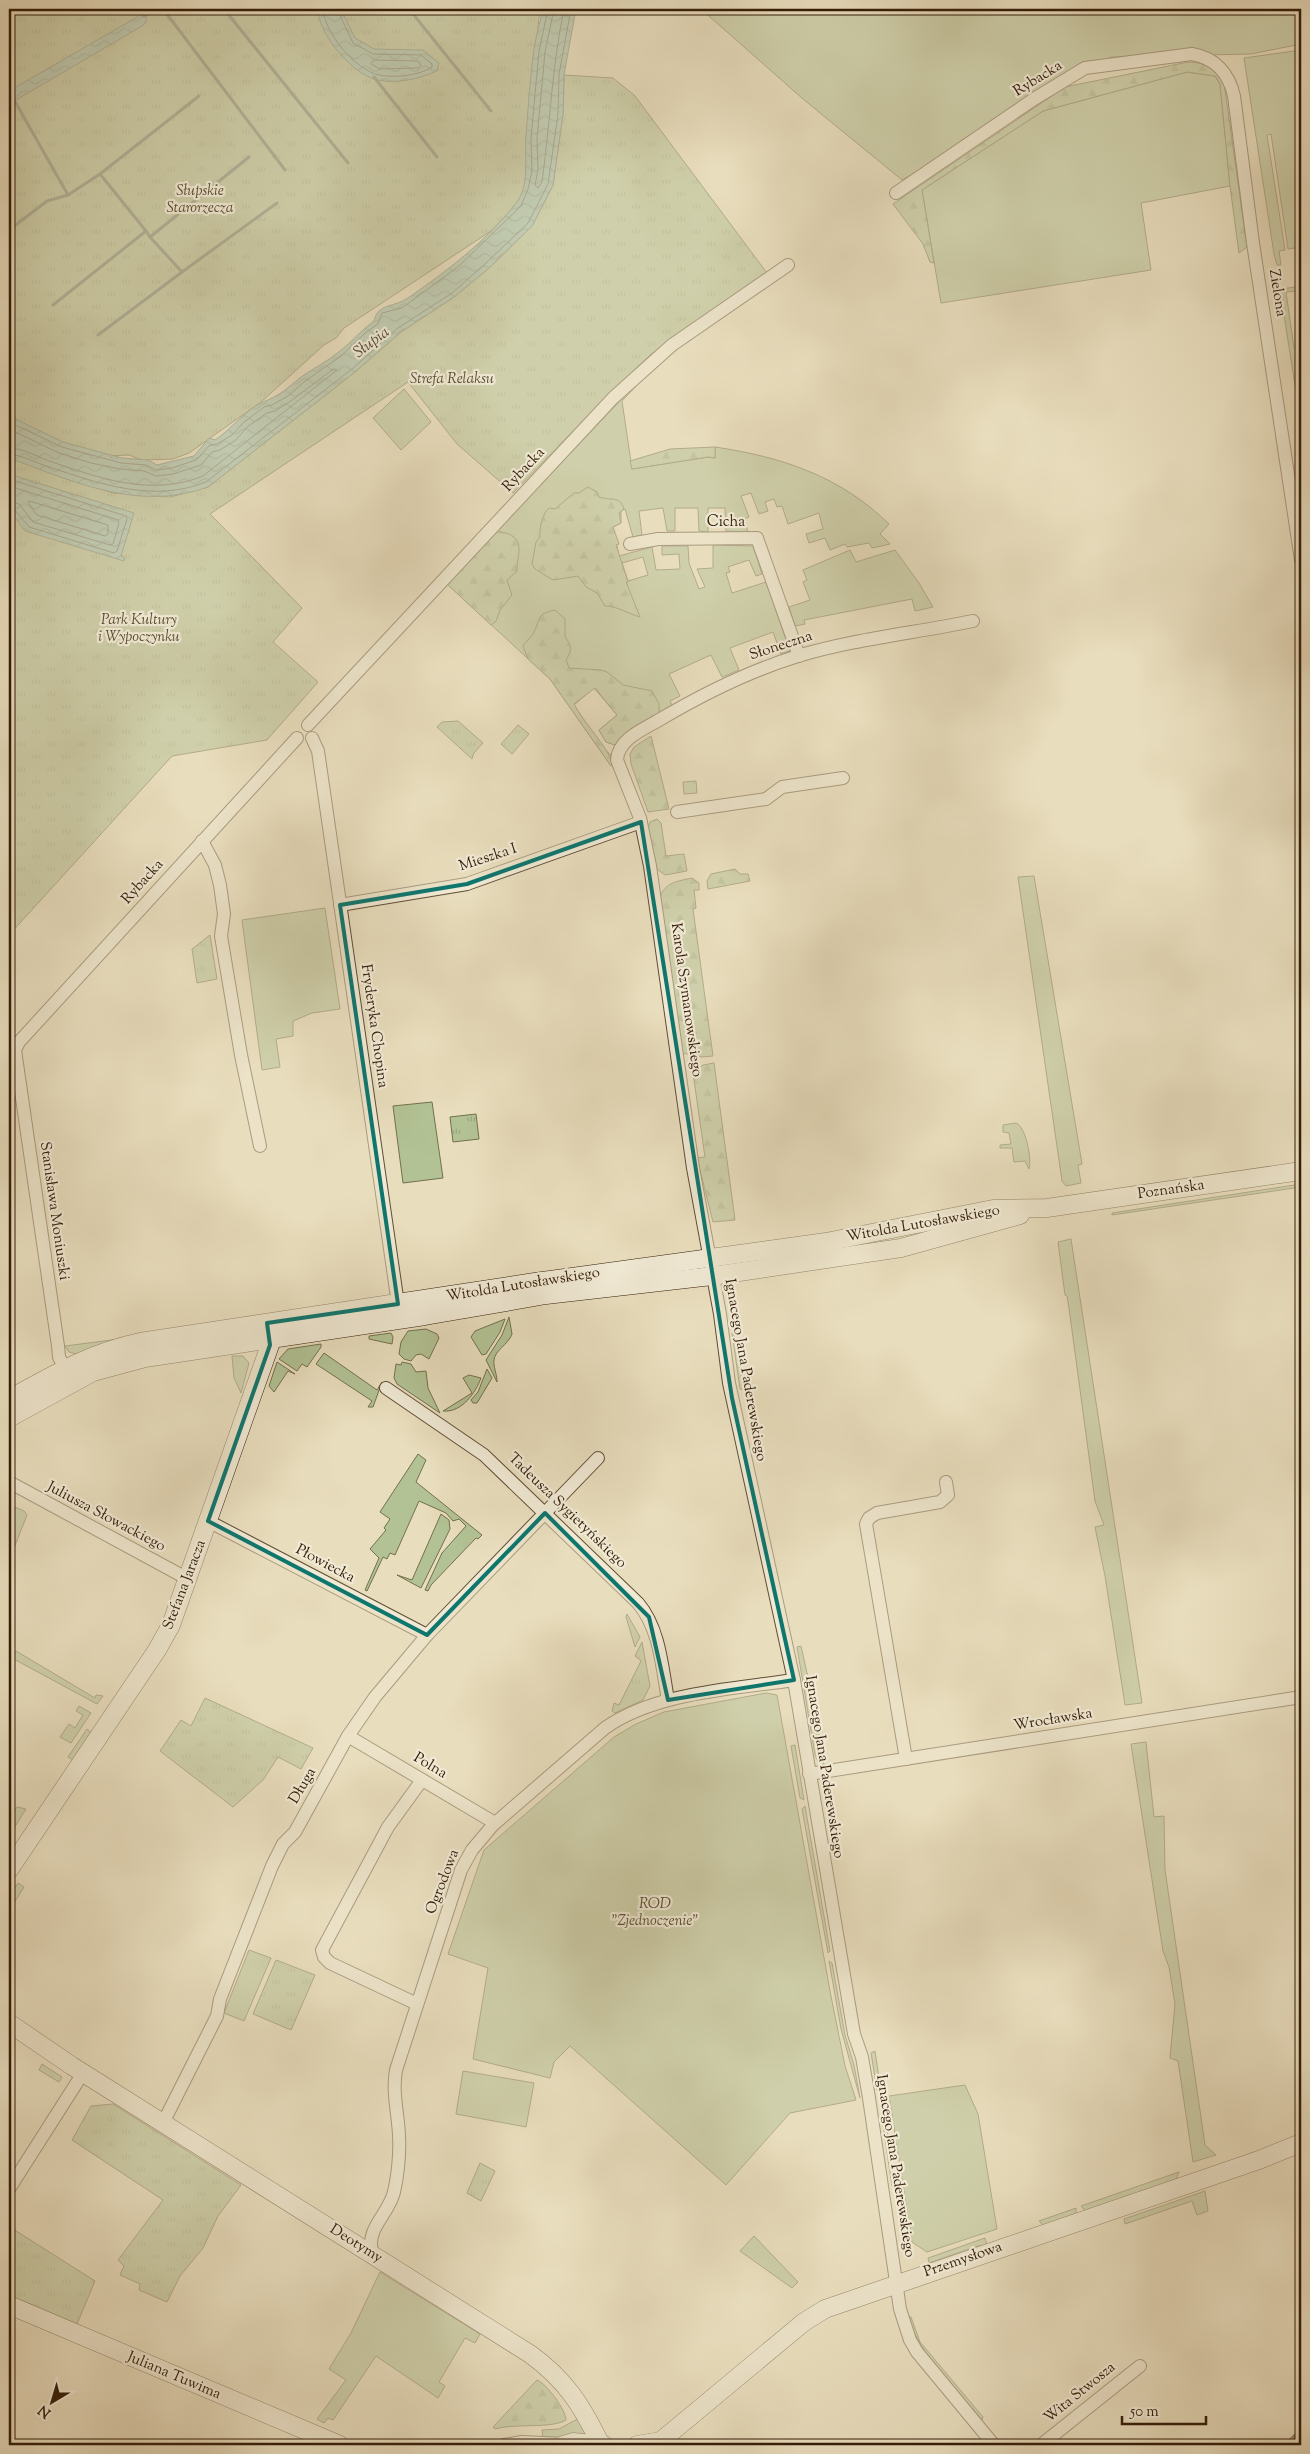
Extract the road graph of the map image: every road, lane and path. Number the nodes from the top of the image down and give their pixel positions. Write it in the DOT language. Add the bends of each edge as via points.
graph roads {
  1 [pos="1217,64"];
  2 [pos="896,193"];
  3 [pos="788,265"];
  4 [pos="630,544"];
  5 [pos="1301,560"];
  6 [pos="973,621"];
  7 [pos="798,656"];
  8 [pos="308,725"];
  9 [pos="296,738"];
  10 [pos="312,738"];
  11 [pos="619,750"];
  12 [pos="843,778"];
  13 [pos="677,812"];
  14 [pos="641,822"];
  15 [pos="202,841"];
  16 [pos="340,905"];
  17 [pos="12,1048"];
  18 [pos="260,1146"];
  19 [pos="1301,1171"];
  20 [pos="1040,1209"];
  21 [pos="710,1268"];
  22 [pos="399,1312"];
  23 [pos="268,1331"];
  24 [pos="68,1375"];
  25 [pos="386,1388"];
  26 [pos="9,1399"];
  27 [pos="9,1418"];
  28 [pos="598,1458"];
  29 [pos="9,1482"];
  30 [pos="946,1482"];
  31 [pos="545,1513"];
  32 [pos="208,1521"];
  33 [pos="188,1579"];
  34 [pos="427,1636"];
  35 [pos="794,1680"];
  36 [pos="1301,1697"];
  37 [pos="668,1700"];
  38 [pos="348,1736"];
  39 [pos="906,1759"];
  40 [pos="809,1774"];
  41 [pos="422,1780"];
  42 [pos="495,1823"];
  43 [pos="9,1870"];
  44 [pos="417,2004"];
  45 [pos="11,2026"];
  46 [pos="83,2073"];
  47 [pos="163,2123"];
  48 [pos="1301,2143"];
  49 [pos="9,2189"];
  50 [pos="373,2228"];
  51 [pos="342,2235"];
  52 [pos="373,2255"];
  53 [pos="897,2283"];
  54 [pos="9,2306"];
  55 [pos="1140,2366"];
  56 [pos="658,2443"];
  57 [pos="340,2445"];
  58 [pos="504,2445"];
  59 [pos="564,2445"];
  60 [pos="602,2445"];
  61 [pos="637,2445"];
  62 [pos="994,2445"];
  63 [pos="1041,2445"];
  1 -- 2 [label="street, Rybacka" via="1192,54 1085,68"];
  1 -- 5 [label="street, Zielona" via="1234,96"];
  3 -- 8 [label="street, Rybacka" via="672,345 632,380"];
  4 -- 7 [label="street, Cicha" via="658,539 757,538"];
  6 -- 7 [label="street, Słoneczna"];
  7 -- 11 [label="street, Słoneczna" via="740,677 685,705 632,737"];
  8 -- 9 [label="street" via="302,724 297,728"];
  8 -- 10 [label="street" via="314,731"];
  9 -- 10 [label="street" via="303,743"];
  9 -- 15 [label="street, Rybacka"];
  10 -- 16 [label="street, Fryderyka Chopina" via="318,751"];
  11 -- 14 [label="street, Karola Szymanowskiego" via="618,763"];
  12 -- 13 [label="street" via="782,787 766,799"];
  14 -- 16 [label="street, Mieszka I" via="466,884"];
  14 -- 21 [label="street, Karola Szymanowskiego"];
  15 -- 17 [label="street, Rybacka"];
  15 -- 18 [label="street" via="215,865 220,885 224,914 221,936"];
  16 -- 22 [label="street, Fryderyka Chopina"];
  17 -- 24 [label="street, Stanisława Moniuszki" via="58,1346"];
  19 -- 20 [label="main road, Poznańska"];
  20 -- 21 [label="main road, Witolda Lutosławskiego" via="993,1209"];
  21 -- 22 [label="main road, Witolda Lutosławskiego" via="546,1295"];
  21 -- 35 [label="street, Ignacego Jana Paderewskiego" via="732,1398"];
  22 -- 23 [label="main road, Witolda Lutosławskiego"];
  23 -- 24 [label="main road, Witolda Lutosławskiego"];
  23 -- 32 [label="main road, Stefana Jaracza" via="268,1351"];
  24 -- 26 [label="main road, Witolda Lutosławskiego"];
  24 -- 27 [label="main road, Witolda Lutosławskiego"];
  25 -- 31 [label="street, Tadeusza Sygietyńskiego" via="480,1452"];
  28 -- 31 [label="street, Długa"];
  29 -- 33 [label="street, Juliusza Słowackiego"];
  30 -- 39 [label="street" via="948,1495 940,1502 877,1513 866,1524"];
  31 -- 34 [label="street, Długa"];
  31 -- 37 [label="street, Tadeusza Sygietyńskiego" via="633,1597 649,1617 655,1631"];
  32 -- 33 [label="main road, Stefana Jaracza"];
  32 -- 34 [label="street, Płowiecka"];
  33 -- 43 [label="main road, Stefana Jaracza" via="162,1641"];
  34 -- 38 [label="street, Długa" via="368,1706"];
  35 -- 37 [label="street, Ogrodowa"];
  35 -- 40 [label="street, Ignacego Jana Paderewskiego"];
  36 -- 39 [label="street, Wrocławska"];
  37 -- 42 [label="street, Ogrodowa" via="605,1728"];
  38 -- 41 [label="street, Polna"];
  38 -- 47 [label="street, Długa" via="295,1832 283,1844 272,1866 220,2000 217,2016"];
  39 -- 40 [label="street, Wrocławska"];
  40 -- 53 [label="street, Ignacego Jana Paderewskiego" via="854,2034 862,2057"];
  41 -- 42 [label="street, Polna"];
  41 -- 44 [label="street" via="388,1827 322,1950 330,1963"];
  42 -- 44 [label="street, Ogrodowa" via="472,1850 461,1870"];
  44 -- 50 [label="street, Ogrodowa" via="394,2078 399,2160 394,2193"];
  45 -- 46 [label="main road, Deotymy"];
  46 -- 47 [label="main road, Deotymy"];
  46 -- 49 [label="street"];
  47 -- 51 [label="main road, Deotymy"];
  48 -- 53 [label="main road, Przemysłowa"];
  50 -- 51 [label="street" via="356,2236"];
  50 -- 52 [label="street"];
  51 -- 52 [label="main road, Deotymy"];
  52 -- 60 [label="main road, Deotymy" via="545,2365 572,2392"];
  53 -- 56 [label="main road, Przemysłowa" via="834,2306 804,2322"];
  53 -- 62 [label="street, Ignacego Jana Paderewskiego" via="900,2308 910,2340 940,2382"];
  54 -- 57 [label="main road, Juliana Tuwima"];
  55 -- 63 [label="street, Wita Stwosza"];
  56 -- 61 [label="main road, Przemysłowa"];
  58 -- 59 [label="street" via="522,2442"];
  59 -- 60 [label="main road" via="578,2442"];
}
